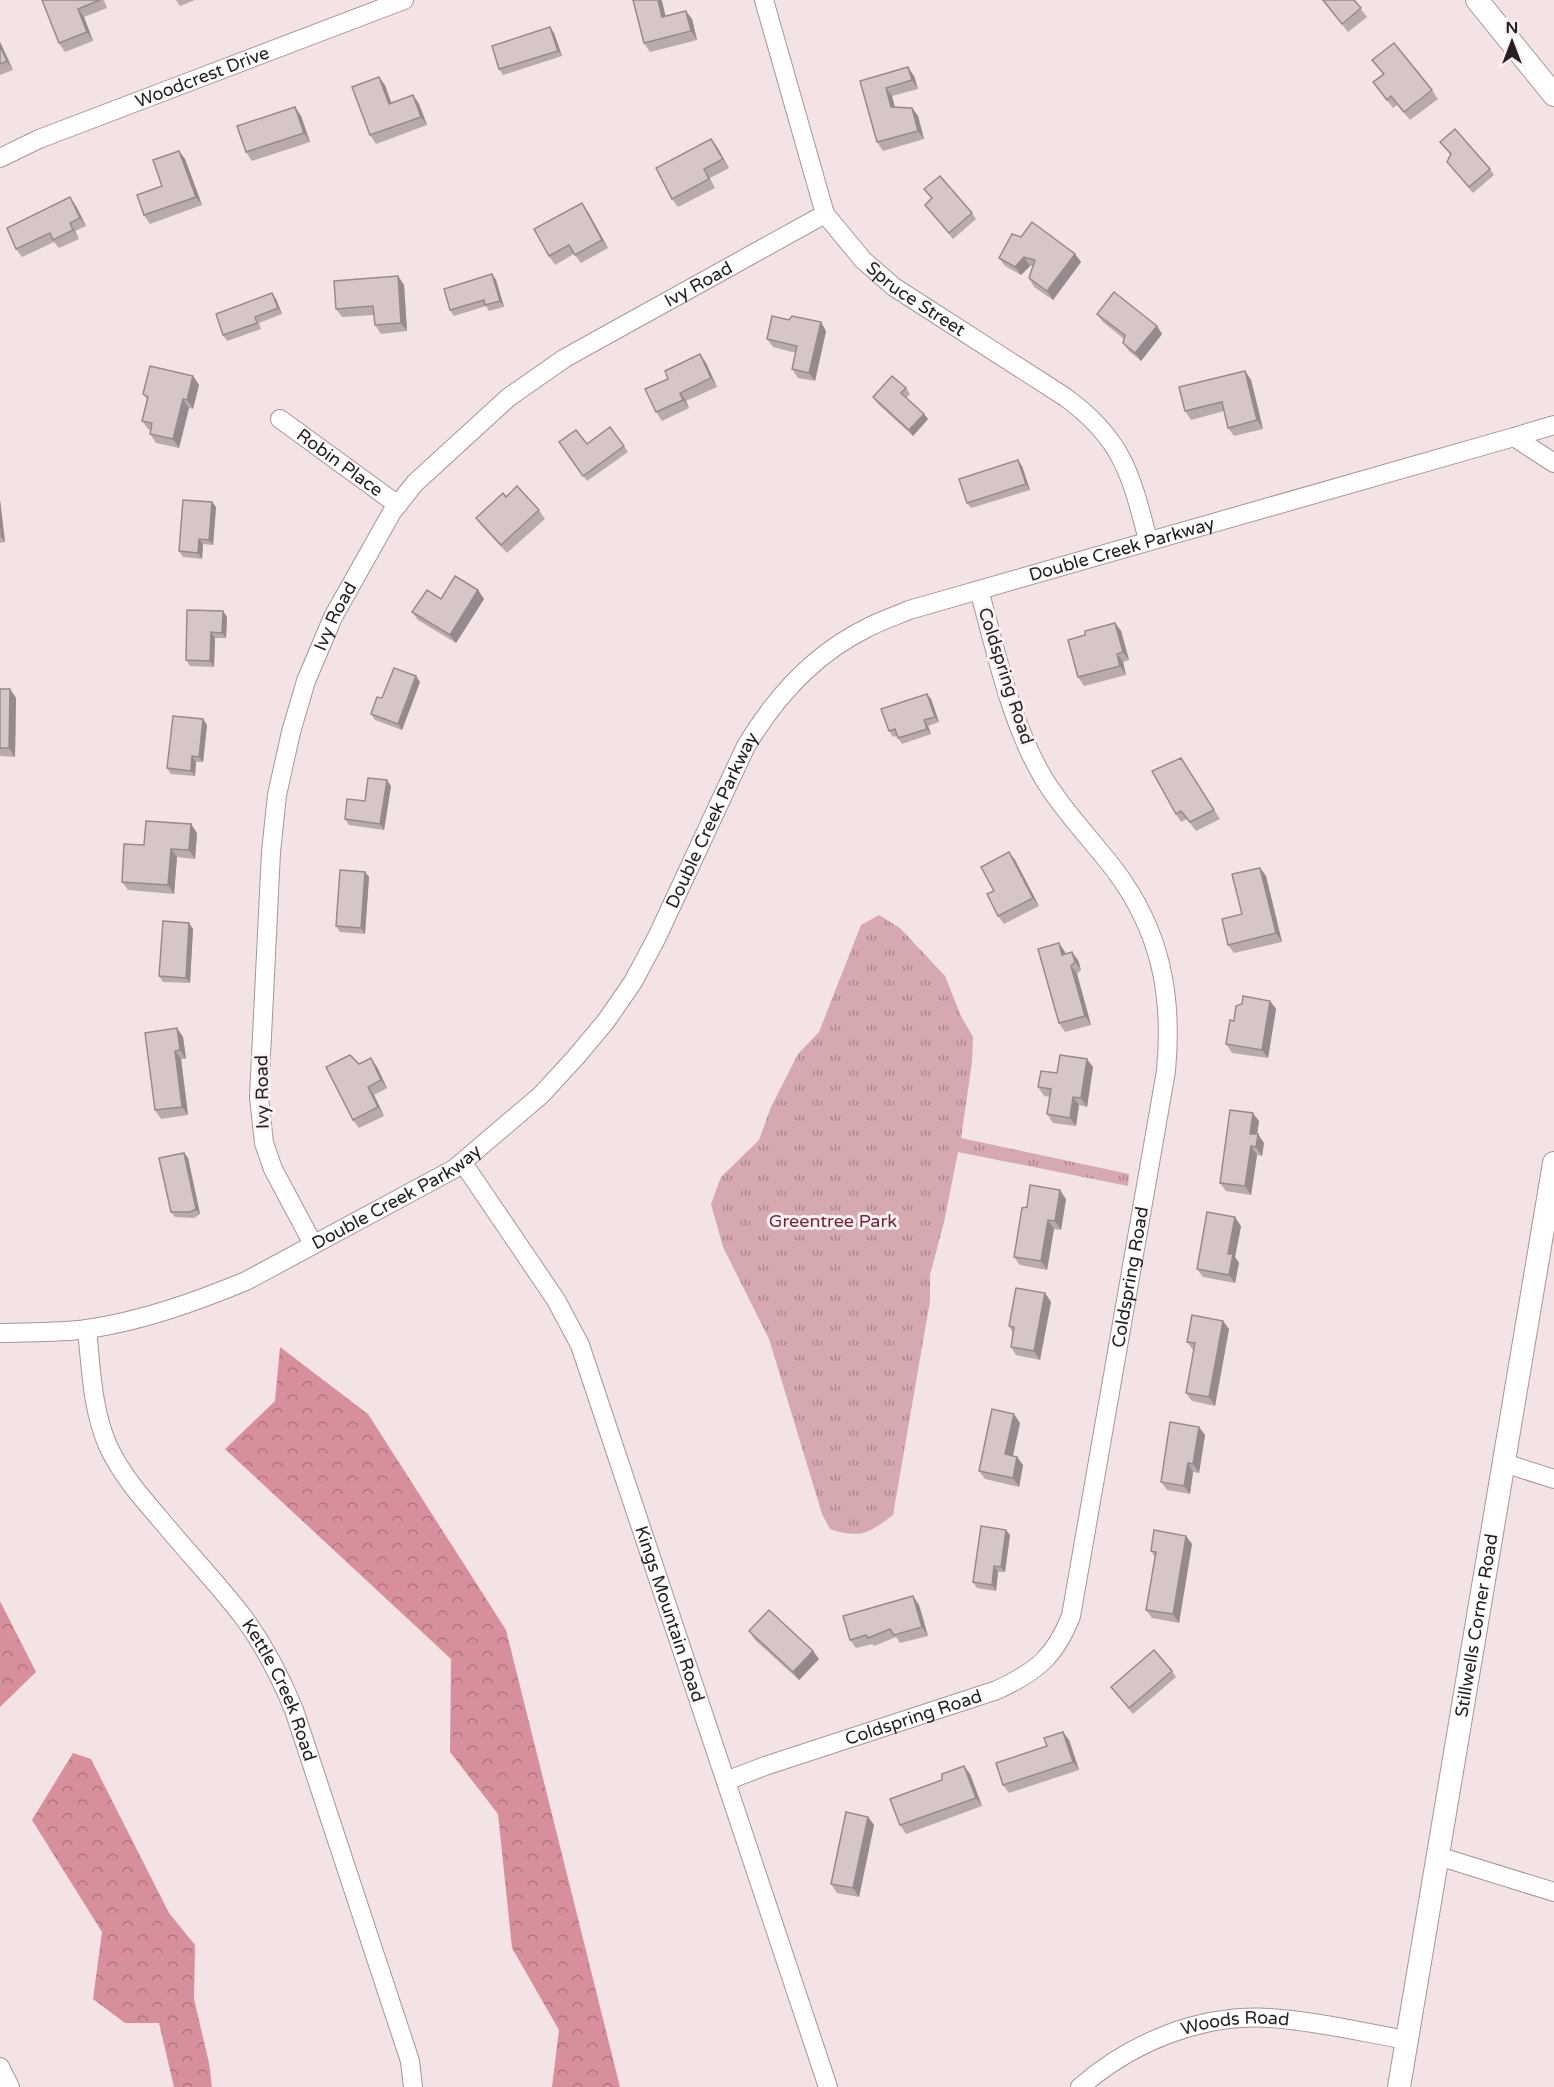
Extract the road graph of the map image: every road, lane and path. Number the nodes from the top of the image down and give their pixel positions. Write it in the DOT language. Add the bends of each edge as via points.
graph roads {
  1 [pos="404,0"];
  2 [pos="764,0"];
  3 [pos="1477,0"];
  4 [pos="1554,95"];
  5 [pos="0,158"];
  6 [pos="825,214"];
  7 [pos="280,419"];
  8 [pos="1554,425"];
  9 [pos="1514,437"];
  10 [pos="1554,463"];
  11 [pos="398,505"];
  12 [pos="1148,540"];
  13 [pos="979,590"];
  14 [pos="463,1163"];
  15 [pos="1554,1163"];
  16 [pos="312,1244"];
  17 [pos="87,1329"];
  18 [pos="0,1333"];
  19 [pos="1504,1463"];
  20 [pos="1554,1479"];
  21 [pos="726,1781"];
  22 [pos="1438,1857"];
  23 [pos="1554,1892"];
  24 [pos="1407,2040"];
  25 [pos="0,2067"];
  26 [pos="10,2087"];
  27 [pos="412,2087"];
  28 [pos="828,2087"];
  29 [pos="1080,2087"];
  30 [pos="1399,2087"];
  1 -- 5 [label="street, Woodcrest Drive" via="39,139"];
  2 -- 6 [label="street, Spruce Street"];
  3 -- 4 [label="street"];
  6 -- 11 [label="street, Ivy Road" via="565,358 508,398 415,483"];
  6 -- 12 [label="street, Spruce Street" via="863,260 894,288 1065,398 1104,431 1128,470"];
  7 -- 11 [label="street, Robin Place"];
  8 -- 9 [label="street, Double Creek Parkway"];
  9 -- 10 [label="street"];
  9 -- 12 [label="street, Double Creek Parkway"];
  11 -- 16 [label="street, Ivy Road" via="333,617 306,681 278,795 271,852 259,1097 261,1127 276,1178"];
  12 -- 13 [label="street, Double Creek Parkway"];
  13 -- 14 [label="street, Double Creek Parkway" via="867,627 821,657 782,694 746,746 633,982 606,1021 555,1080"];
  13 -- 21 [label="street, Coldspring Road" via="1013,709 1031,754 1061,804 1114,868 1140,910 1158,952 1169,1018 1166,1071 1071,1616 1045,1661 1021,1679"];
  14 -- 16 [label="street, Double Creek Parkway"];
  14 -- 21 [label="street, Kings Mountain Road" via="556,1300 580,1345"];
  15 -- 19 [label="street, Stillwells Corner Road"];
  16 -- 17 [label="street, Double Creek Parkway" via="213,1295 159,1313"];
  17 -- 18 [label="street, Double Creek Parkway"];
  17 -- 27 [label="street, Kettle Creek Road" via="99,1419 119,1466 244,1618 282,1682 410,2061"];
  19 -- 20 [label="street"];
  19 -- 22 [label="street, Stillwells Corner Road"];
  21 -- 28 [label="street, Kings Mountain Road"];
  22 -- 23 [label="street"];
  22 -- 24 [label="street, Stillwells Corner Road"];
  24 -- 29 [label="street, Woods Road" via="1298,2021 1221,2021 1147,2042"];
  24 -- 30 [label="street, Stillwells Corner Road"];
  25 -- 26 [label="street"];
}
